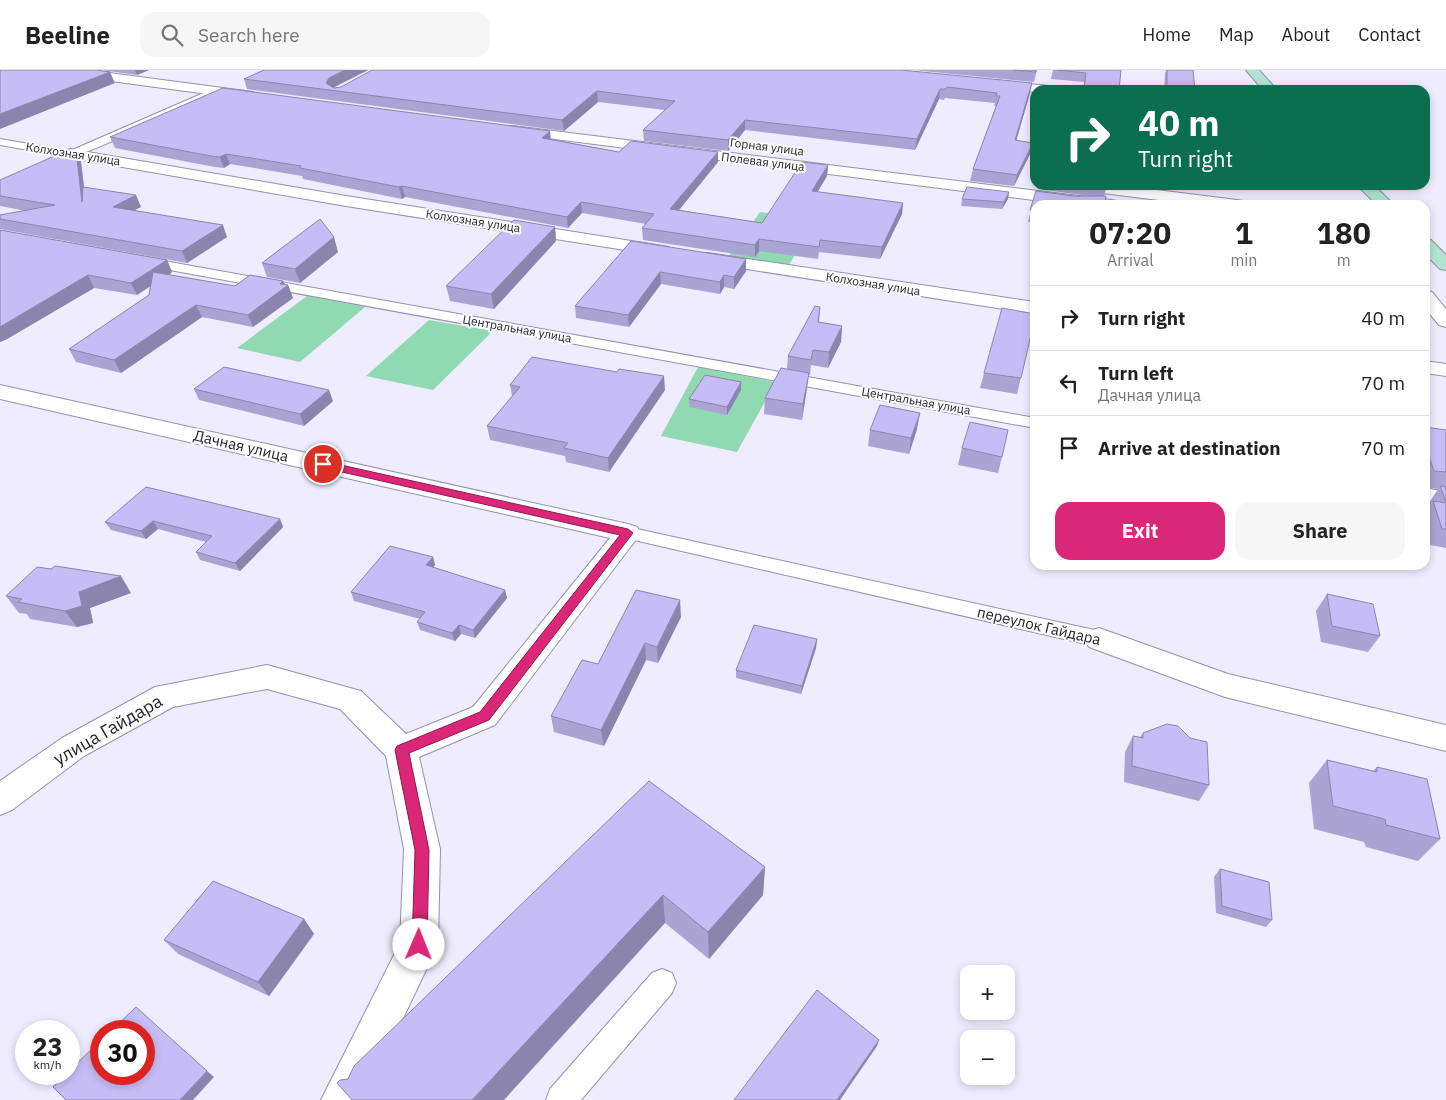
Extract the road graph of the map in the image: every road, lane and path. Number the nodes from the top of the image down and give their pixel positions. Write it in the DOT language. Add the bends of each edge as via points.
graph roads {
  1 [pos="58,70"];
  2 [pos="1252,70"];
  3 [pos="982,83"];
  4 [pos="1266,85"];
  5 [pos="1030,88"];
  6 [pos="215,91"];
  7 [pos="265,98"];
  8 [pos="502,129"];
  9 [pos="0,142"];
  10 [pos="70,154"];
  11 [pos="43,165"];
  12 [pos="1116,190"];
  13 [pos="1370,190"];
  14 [pos="1071,200"];
  15 [pos="1197,200"];
  16 [pos="1381,200"];
  17 [pos="1430,249"];
  18 [pos="125,258"];
  19 [pos="1446,265"];
  20 [pos="1430,302"];
  21 [pos="1030,307"];
  22 [pos="1446,321"];
  23 [pos="1430,368"];
  24 [pos="1446,370"];
  25 [pos="0,392"];
  26 [pos="1030,422"];
  27 [pos="1430,495"];
  28 [pos="1446,498"];
  29 [pos="628,533"];
  30 [pos="1099,638"];
  31 [pos="1446,738"];
  32 [pos="401,750"];
  33 [pos="0,800"];
  34 [pos="662,983"];
  35 [pos="342,1100"];
  36 [pos="561,1100"];
  1 -- 6 [label="street"];
  2 -- 4 [label="main road"];
  3 -- 5 [label="street"];
  6 -- 7 [label="street"];
  6 -- 10 [label="lane"];
  8 -- 14 [label="street, Полевая улица"];
  9 -- 10 [label="lane, Колхозная улица"];
  10 -- 11 [label="lane"];
  10 -- 21 [label="street, Колхозная улица" via="346,202"];
  12 -- 15 [label="street"];
  13 -- 16 [label="main road"];
  17 -- 19 [label="main road"];
  18 -- 26 [label="lane, Центральная улица"];
  20 -- 22 [label="street"];
  23 -- 24 [label="street"];
  25 -- 29 [label="street, Дачная улица"];
  27 -- 28 [label="lane"];
  29 -- 30 [label="lane, переулок Гайдара"];
  29 -- 32 [label="street" via="484,716"];
  30 -- 31 [label="street, переулок Гайдара" via="1225,684"];
  32 -- 33 [label="street, улица Гайдара" via="350,700 267,677 166,696 73,747"];
  32 -- 35 [label="street" via="422,850 419,945"];
  34 -- 36 [label="lane"];
}
